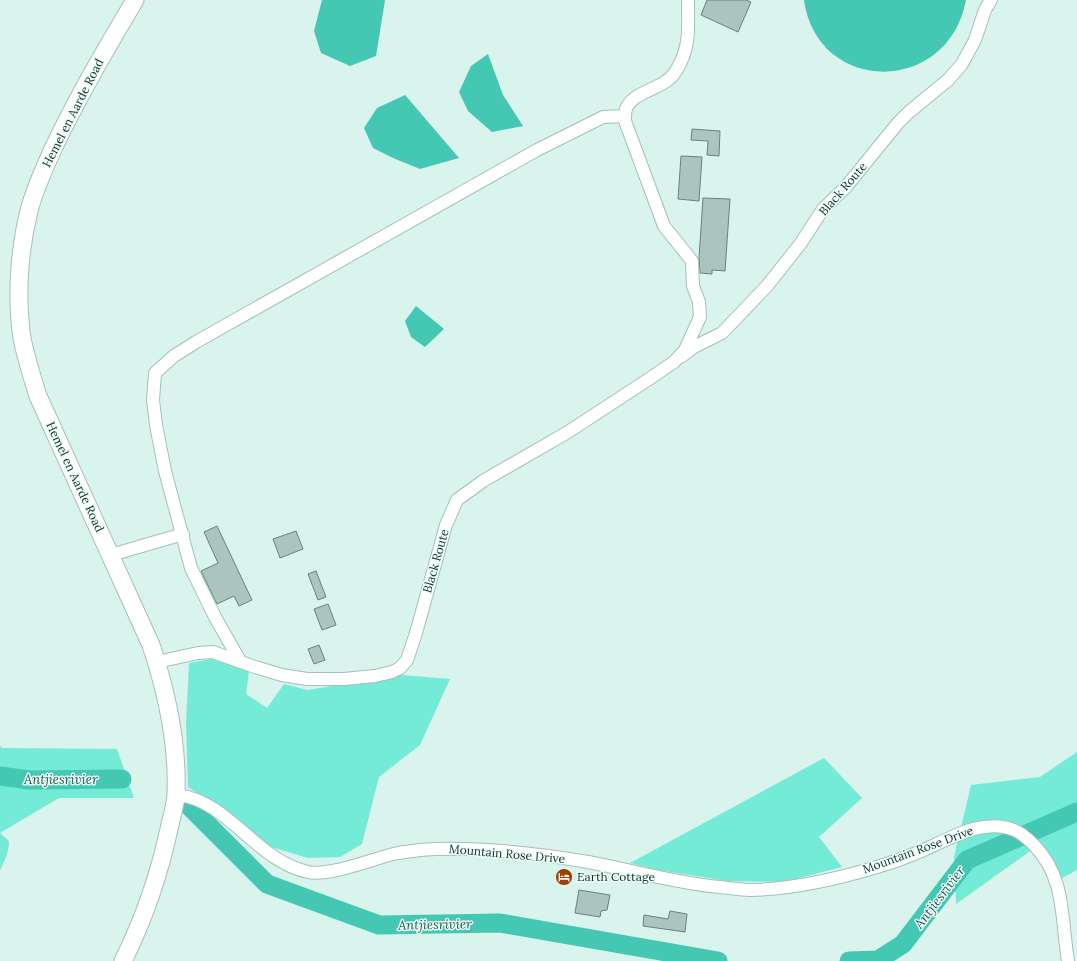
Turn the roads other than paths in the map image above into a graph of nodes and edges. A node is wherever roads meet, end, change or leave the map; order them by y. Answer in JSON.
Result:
{"nodes":[{"id":1,"x":135,"y":0,"type":"edge"},
{"id":2,"x":688,"y":0,"type":"edge"},
{"id":3,"x":991,"y":0,"type":"edge"},
{"id":4,"x":626,"y":116,"type":"junction"},
{"id":5,"x":674,"y":362,"type":"junction"},
{"id":6,"x":183,"y":534,"type":"junction"},
{"id":7,"x":111,"y":556,"type":"junction"},
{"id":8,"x":157,"y":662,"type":"junction"},
{"id":9,"x":240,"y":662,"type":"junction"},
{"id":10,"x":176,"y":796,"type":"junction"},
{"id":11,"x":123,"y":961,"type":"edge"},
{"id":12,"x":1068,"y":961,"type":"edge"}],
"edges":[{"from":1,"to":7,"type":"main road","name":"Hemel en Aarde Road"},
{"from":2,"to":4,"type":"street"},
{"from":3,"to":5,"type":"street","name":"Black Route"},
{"from":4,"to":5,"type":"street","name":"Black Route"},
{"from":4,"to":6,"type":"street"},
{"from":5,"to":9,"type":"street","name":"Black Route"},
{"from":6,"to":7,"type":"street"},
{"from":6,"to":9,"type":"street"},
{"from":7,"to":8,"type":"main road","name":"Hemel en Aarde Road"},
{"from":8,"to":9,"type":"street","name":"Black Route"},
{"from":8,"to":10,"type":"main road","name":"Hemel en Aarde Road"},
{"from":10,"to":11,"type":"main road","name":"Hemel en Aarde Road"},
{"from":10,"to":12,"type":"street","name":"Mountain Rose Drive"}]}
